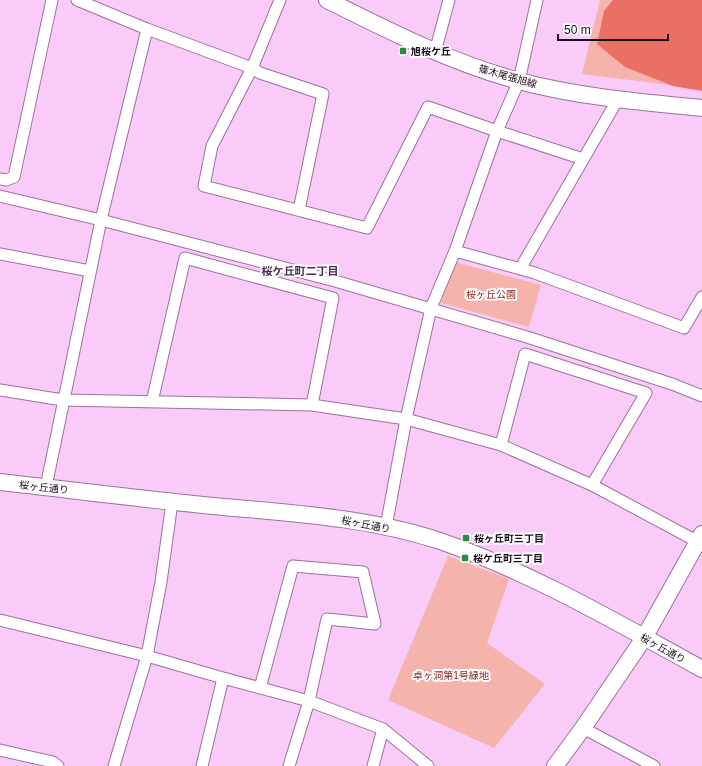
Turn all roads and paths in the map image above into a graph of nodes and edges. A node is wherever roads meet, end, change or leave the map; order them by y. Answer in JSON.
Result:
{"nodes":[{"id":1,"x":52,"y":0,"type":"edge"},
{"id":2,"x":77,"y":0,"type":"edge"},
{"id":3,"x":280,"y":0,"type":"edge"},
{"id":4,"x":327,"y":0,"type":"edge"},
{"id":5,"x":449,"y":0,"type":"edge"},
{"id":6,"x":537,"y":0,"type":"edge"},
{"id":7,"x":147,"y":29,"type":"junction"},
{"id":8,"x":435,"y":52,"type":"junction"},
{"id":9,"x":252,"y":68,"type":"junction"},
{"id":10,"x":519,"y":81,"type":"junction"},
{"id":11,"x":618,"y":99,"type":"junction"},
{"id":12,"x":702,"y":108,"type":"edge"},
{"id":13,"x":497,"y":131,"type":"junction"},
{"id":14,"x":583,"y":159,"type":"junction"},
{"id":15,"x":0,"y":179,"type":"edge"},
{"id":16,"x":0,"y":196,"type":"edge"},
{"id":17,"x":299,"y":210,"type":"junction"},
{"id":18,"x":101,"y":220,"type":"junction"},
{"id":19,"x":455,"y":252,"type":"junction"},
{"id":20,"x":0,"y":254,"type":"edge"},
{"id":21,"x":520,"y":269,"type":"junction"},
{"id":22,"x":90,"y":271,"type":"junction"},
{"id":23,"x":702,"y":297,"type":"edge"},
{"id":24,"x":431,"y":308,"type":"junction"},
{"id":25,"x":0,"y":390,"type":"edge"},
{"id":26,"x":702,"y":396,"type":"edge"},
{"id":27,"x":63,"y":400,"type":"junction"},
{"id":28,"x":152,"y":402,"type":"junction"},
{"id":29,"x":312,"y":405,"type":"junction"},
{"id":30,"x":406,"y":419,"type":"junction"},
{"id":31,"x":501,"y":445,"type":"junction"},
{"id":32,"x":0,"y":482,"type":"edge"},
{"id":33,"x":592,"y":485,"type":"junction"},
{"id":34,"x":46,"y":487,"type":"junction"},
{"id":35,"x":172,"y":502,"type":"junction"},
{"id":36,"x":386,"y":527,"type":"junction"},
{"id":37,"x":701,"y":540,"type":"edge"},
{"id":38,"x":0,"y":620,"type":"edge"},
{"id":39,"x":644,"y":638,"type":"junction"},
{"id":40,"x":148,"y":656,"type":"junction"},
{"id":41,"x":702,"y":670,"type":"edge"},
{"id":42,"x":223,"y":678,"type":"junction"},
{"id":43,"x":260,"y":688,"type":"junction"},
{"id":44,"x":309,"y":701,"type":"junction"},
{"id":45,"x":583,"y":728,"type":"junction"},
{"id":46,"x":383,"y":730,"type":"junction"},
{"id":47,"x":0,"y":750,"type":"edge"},
{"id":48,"x":32,"y":763,"type":"edge"},
{"id":49,"x":58,"y":766,"type":"edge"},
{"id":50,"x":114,"y":766,"type":"edge"},
{"id":51,"x":202,"y":766,"type":"edge"},
{"id":52,"x":288,"y":766,"type":"edge"},
{"id":53,"x":373,"y":766,"type":"edge"},
{"id":54,"x":428,"y":766,"type":"edge"},
{"id":55,"x":555,"y":766,"type":"edge"},
{"id":56,"x":654,"y":766,"type":"edge"}],
"edges":[{"from":1,"to":15,"type":"street"},
{"from":2,"to":7,"type":"street"},
{"from":3,"to":9,"type":"street"},
{"from":4,"to":8,"type":"street","name":"篠木尾張旭線"},
{"from":5,"to":8,"type":"street"},
{"from":6,"to":10,"type":"street"},
{"from":7,"to":9,"type":"street"},
{"from":7,"to":18,"type":"street"},
{"from":8,"to":10,"type":"street","name":"篠木尾張旭線"},
{"from":9,"to":17,"type":"street"},
{"from":9,"to":17,"type":"street"},
{"from":10,"to":11,"type":"street","name":"篠木尾張旭線"},
{"from":10,"to":13,"type":"street"},
{"from":11,"to":12,"type":"street","name":"篠木尾張旭線"},
{"from":11,"to":14,"type":"street"},
{"from":13,"to":14,"type":"street"},
{"from":13,"to":17,"type":"street"},
{"from":13,"to":19,"type":"street"},
{"from":14,"to":21,"type":"street"},
{"from":16,"to":18,"type":"street"},
{"from":18,"to":22,"type":"street"},
{"from":18,"to":24,"type":"street"},
{"from":19,"to":21,"type":"street"},
{"from":19,"to":24,"type":"street"},
{"from":20,"to":22,"type":"street"},
{"from":21,"to":23,"type":"street"},
{"from":22,"to":27,"type":"street"},
{"from":24,"to":26,"type":"street"},
{"from":24,"to":30,"type":"street"},
{"from":25,"to":27,"type":"street"},
{"from":27,"to":28,"type":"street"},
{"from":27,"to":34,"type":"street"},
{"from":28,"to":29,"type":"street"},
{"from":28,"to":29,"type":"street"},
{"from":29,"to":30,"type":"street"},
{"from":30,"to":31,"type":"street"},
{"from":30,"to":36,"type":"street"},
{"from":31,"to":33,"type":"street"},
{"from":31,"to":33,"type":"street"},
{"from":32,"to":34,"type":"street","name":"桜ヶ丘通り"},
{"from":33,"to":37,"type":"street"},
{"from":34,"to":35,"type":"street","name":"桜ヶ丘通り"},
{"from":35,"to":36,"type":"street","name":"桜ヶ丘通り"},
{"from":35,"to":40,"type":"street"},
{"from":36,"to":39,"type":"street","name":"桜ヶ丘通り"},
{"from":37,"to":39,"type":"street"},
{"from":38,"to":40,"type":"street"},
{"from":39,"to":41,"type":"street","name":"桜ヶ丘通り"},
{"from":39,"to":45,"type":"street"},
{"from":40,"to":42,"type":"street"},
{"from":40,"to":50,"type":"street"},
{"from":42,"to":43,"type":"street"},
{"from":42,"to":51,"type":"street"},
{"from":43,"to":44,"type":"street"},
{"from":43,"to":44,"type":"street"},
{"from":44,"to":46,"type":"street"},
{"from":44,"to":52,"type":"street"},
{"from":45,"to":55,"type":"street"},
{"from":45,"to":56,"type":"street"},
{"from":46,"to":53,"type":"street"},
{"from":46,"to":54,"type":"street"},
{"from":47,"to":48,"type":"street"},
{"from":48,"to":49,"type":"street"}]}
